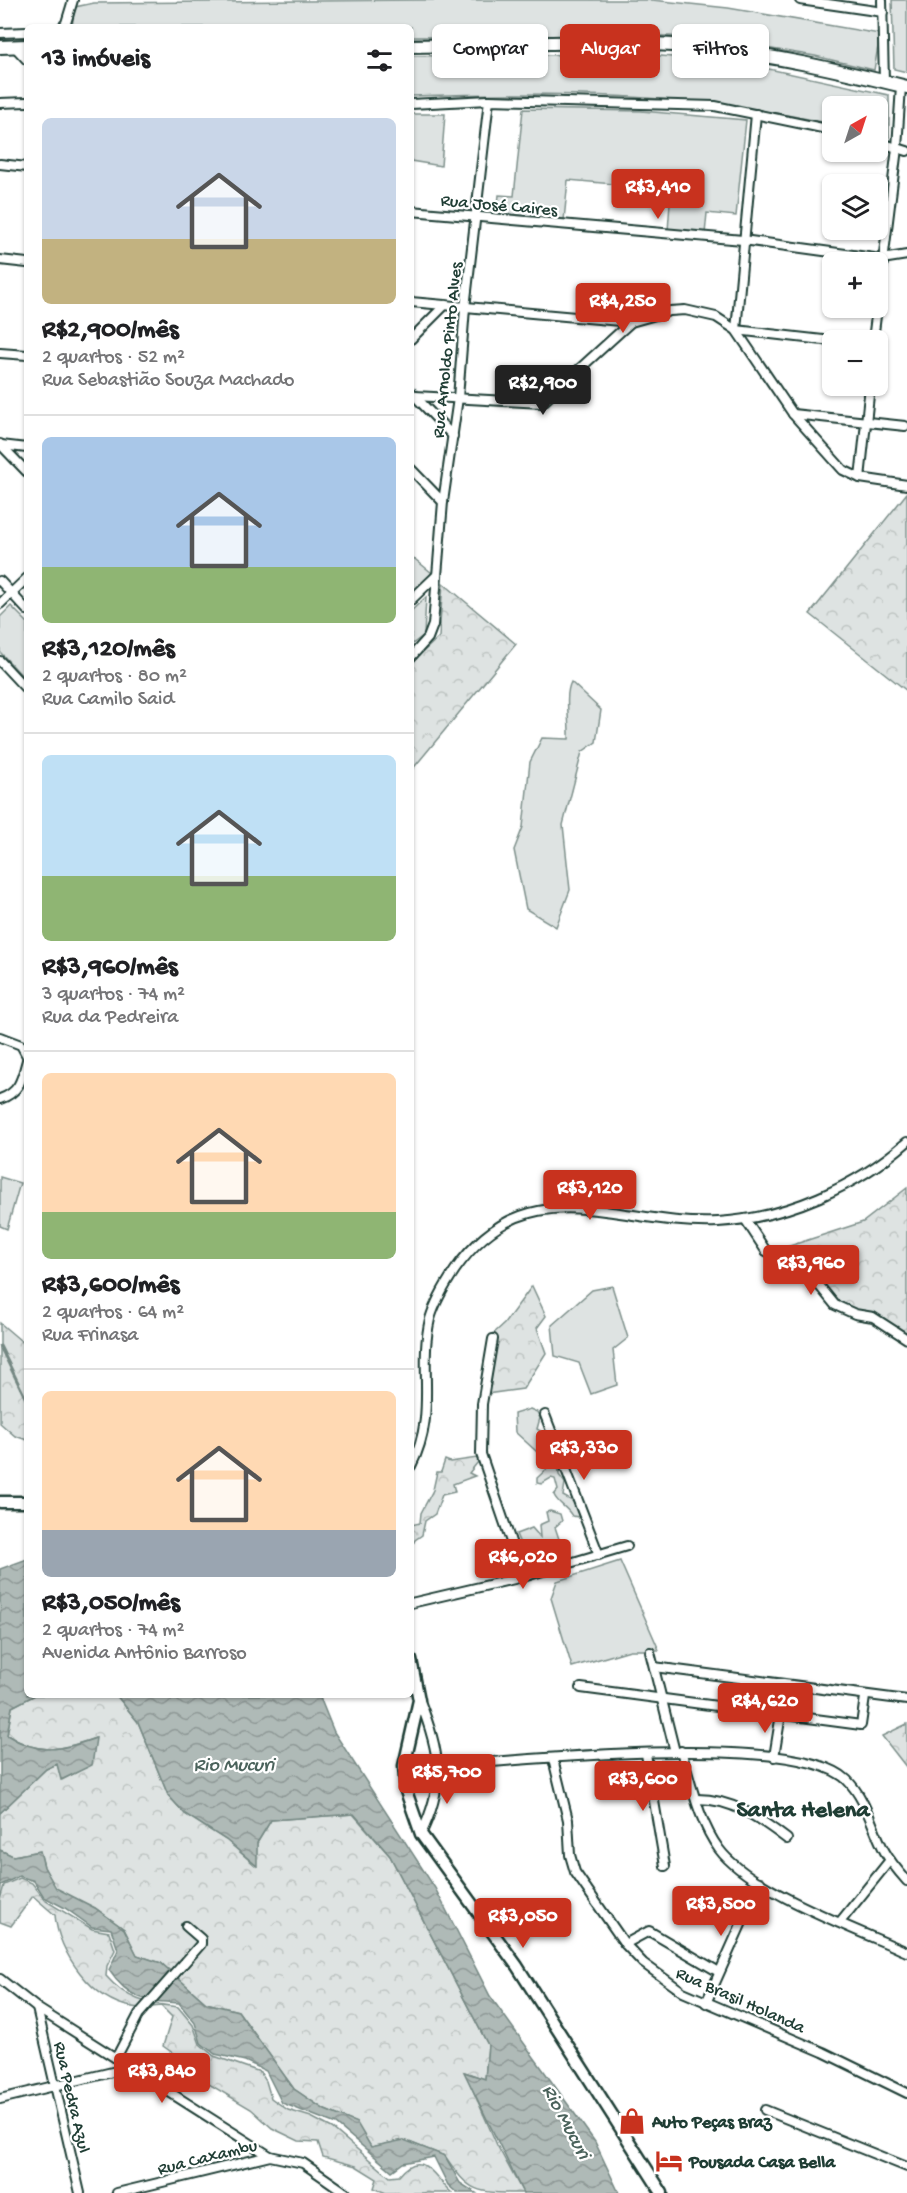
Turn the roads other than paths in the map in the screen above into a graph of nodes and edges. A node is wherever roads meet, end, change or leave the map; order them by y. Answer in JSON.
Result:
{"nodes":[{"id":1,"x":73,"y":0,"type":"edge"},
{"id":2,"x":800,"y":0,"type":"edge"},
{"id":3,"x":882,"y":0,"type":"edge"},
{"id":4,"x":883,"y":12,"type":"junction"},
{"id":5,"x":65,"y":24,"type":"edge"},
{"id":6,"x":24,"y":32,"type":"edge"},
{"id":7,"x":0,"y":33,"type":"edge"},
{"id":8,"x":14,"y":46,"type":"junction"},
{"id":9,"x":24,"y":46,"type":"edge"},
{"id":10,"x":414,"y":46,"type":"edge"},
{"id":11,"x":0,"y":47,"type":"edge"},
{"id":12,"x":24,"y":57,"type":"edge"},
{"id":13,"x":884,"y":81,"type":"junction"},
{"id":14,"x":904,"y":86,"type":"edge"},
{"id":15,"x":489,"y":100,"type":"junction"},
{"id":16,"x":24,"y":102,"type":"edge"},
{"id":17,"x":0,"y":103,"type":"edge"},
{"id":18,"x":414,"y":104,"type":"edge"},
{"id":19,"x":756,"y":114,"type":"junction"},
{"id":20,"x":822,"y":128,"type":"edge"},
{"id":21,"x":888,"y":145,"type":"edge"},
{"id":22,"x":897,"y":148,"type":"junction"},
{"id":23,"x":907,"y":151,"type":"edge"},
{"id":24,"x":0,"y":165,"type":"edge"},
{"id":25,"x":24,"y":167,"type":"edge"},
{"id":26,"x":414,"y":211,"type":"edge"},
{"id":27,"x":474,"y":218,"type":"junction"},
{"id":28,"x":743,"y":240,"type":"junction"},
{"id":29,"x":831,"y":252,"type":"edge"},
{"id":30,"x":883,"y":252,"type":"edge"},
{"id":31,"x":907,"y":255,"type":"edge"},
{"id":32,"x":888,"y":258,"type":"edge"},
{"id":33,"x":0,"y":260,"type":"edge"},
{"id":34,"x":24,"y":263,"type":"edge"},
{"id":35,"x":414,"y":302,"type":"edge"},
{"id":36,"x":445,"y":305,"type":"junction"},
{"id":37,"x":465,"y":308,"type":"junction"},
{"id":38,"x":631,"y":322,"type":"junction"},
{"id":39,"x":736,"y":330,"type":"junction"},
{"id":40,"x":414,"y":336,"type":"edge"},
{"id":41,"x":822,"y":340,"type":"edge"},
{"id":42,"x":0,"y":353,"type":"edge"},
{"id":43,"x":24,"y":355,"type":"edge"},
{"id":44,"x":414,"y":394,"type":"edge"},
{"id":45,"x":414,"y":395,"type":"edge"},
{"id":46,"x":869,"y":396,"type":"edge"},
{"id":47,"x":458,"y":398,"type":"junction"},
{"id":48,"x":794,"y":414,"type":"junction"},
{"id":49,"x":867,"y":422,"type":"junction"},
{"id":50,"x":905,"y":426,"type":"dead end"},
{"id":51,"x":453,"y":436,"type":"junction"},
{"id":52,"x":0,"y":444,"type":"edge"},
{"id":53,"x":24,"y":448,"type":"edge"},
{"id":54,"x":24,"y":469,"type":"edge"},
{"id":55,"x":414,"y":473,"type":"edge"},
{"id":56,"x":860,"y":478,"type":"junction"},
{"id":57,"x":907,"y":485,"type":"edge"},
{"id":58,"x":443,"y":502,"type":"junction"},
{"id":59,"x":437,"y":575,"type":"junction"},
{"id":60,"x":0,"y":581,"type":"edge"},
{"id":61,"x":24,"y":581,"type":"edge"},
{"id":62,"x":11,"y":593,"type":"junction"},
{"id":63,"x":414,"y":597,"type":"edge"},
{"id":64,"x":0,"y":604,"type":"edge"},
{"id":65,"x":24,"y":607,"type":"edge"},
{"id":66,"x":414,"y":654,"type":"edge"},
{"id":67,"x":0,"y":662,"type":"edge"},
{"id":68,"x":24,"y":687,"type":"edge"},
{"id":69,"x":0,"y":1036,"type":"edge"},
{"id":70,"x":24,"y":1050,"type":"edge"},
{"id":71,"x":24,"y":1072,"type":"edge"},
{"id":72,"x":0,"y":1099,"type":"edge"},
{"id":73,"x":907,"y":1142,"type":"edge"},
{"id":74,"x":745,"y":1219,"type":"junction"},
{"id":75,"x":493,"y":1339,"type":"dead end"},
{"id":76,"x":907,"y":1339,"type":"edge"},
{"id":77,"x":545,"y":1415,"type":"dead end"},
{"id":78,"x":414,"y":1457,"type":"edge"},
{"id":79,"x":0,"y":1502,"type":"edge"},
{"id":80,"x":24,"y":1502,"type":"edge"},
{"id":81,"x":627,"y":1546,"type":"dead end"},
{"id":82,"x":599,"y":1556,"type":"junction"},
{"id":83,"x":523,"y":1577,"type":"junction"},
{"id":84,"x":414,"y":1602,"type":"edge"},
{"id":85,"x":650,"y":1652,"type":"dead end"},
{"id":86,"x":654,"y":1667,"type":"junction"},
{"id":87,"x":414,"y":1675,"type":"edge"},
{"id":88,"x":581,"y":1688,"type":"dead end"},
{"id":89,"x":866,"y":1696,"type":"junction"},
{"id":90,"x":662,"y":1697,"type":"junction"},
{"id":91,"x":419,"y":1700,"type":"junction"},
{"id":92,"x":907,"y":1700,"type":"edge"},
{"id":93,"x":781,"y":1714,"type":"junction"},
{"id":94,"x":678,"y":1751,"type":"junction"},
{"id":95,"x":646,"y":1754,"type":"junction"},
{"id":96,"x":774,"y":1757,"type":"junction"},
{"id":97,"x":553,"y":1759,"type":"junction"},
{"id":98,"x":439,"y":1766,"type":"junction"},
{"id":99,"x":697,"y":1799,"type":"junction"},
{"id":100,"x":421,"y":1834,"type":"junction"},
{"id":101,"x":787,"y":1839,"type":"dead end"},
{"id":102,"x":890,"y":1860,"type":"junction"},
{"id":103,"x":665,"y":1866,"type":"dead end"},
{"id":104,"x":907,"y":1881,"type":"edge"},
{"id":105,"x":760,"y":1882,"type":"junction"},
{"id":106,"x":840,"y":1922,"type":"junction"},
{"id":107,"x":186,"y":1926,"type":"dead end"},
{"id":108,"x":625,"y":1944,"type":"junction"},
{"id":109,"x":907,"y":1952,"type":"edge"},
{"id":110,"x":719,"y":1972,"type":"junction"},
{"id":111,"x":0,"y":1979,"type":"edge"},
{"id":112,"x":706,"y":2003,"type":"junction"},
{"id":113,"x":37,"y":2008,"type":"junction"},
{"id":114,"x":116,"y":2058,"type":"junction"},
{"id":115,"x":129,"y":2068,"type":"junction"},
{"id":116,"x":55,"y":2086,"type":"junction"},
{"id":117,"x":907,"y":2093,"type":"edge"},
{"id":118,"x":0,"y":2099,"type":"edge"},
{"id":119,"x":765,"y":2110,"type":"dead end"},
{"id":120,"x":270,"y":2156,"type":"junction"},
{"id":121,"x":907,"y":2167,"type":"edge"},
{"id":122,"x":81,"y":2193,"type":"edge"},
{"id":123,"x":117,"y":2193,"type":"edge"},
{"id":124,"x":346,"y":2193,"type":"edge"},
{"id":125,"x":662,"y":2193,"type":"edge"}],
"edges":[{"from":1,"to":5,"type":"street"},
{"from":2,"to":4,"type":"street"},
{"from":3,"to":4,"type":"street"},
{"from":4,"to":13,"type":"street"},
{"from":6,"to":7,"type":"street"},
{"from":8,"to":9,"type":"main road"},
{"from":8,"to":11,"type":"main road"},
{"from":8,"to":12,"type":"street"},
{"from":10,"to":13,"type":"main road"},
{"from":13,"to":14,"type":"main road"},
{"from":14,"to":22,"type":"street"},
{"from":15,"to":18,"type":"street"},
{"from":15,"to":19,"type":"street"},
{"from":15,"to":27,"type":"street","name":"Rua Arnoldo Pinto Alves"},
{"from":16,"to":17,"type":"street"},
{"from":19,"to":20,"type":"street"},
{"from":19,"to":28,"type":"street"},
{"from":21,"to":22,"type":"street"},
{"from":22,"to":23,"type":"street"},
{"from":22,"to":30,"type":"street"},
{"from":24,"to":25,"type":"street"},
{"from":26,"to":27,"type":"street","name":"Rua José Caires"},
{"from":27,"to":28,"type":"street","name":"Rua José Caires"},
{"from":27,"to":37,"type":"street","name":"Rua Arnoldo Pinto Alves"},
{"from":28,"to":29,"type":"street","name":"Rua José Caires"},
{"from":28,"to":39,"type":"street"},
{"from":31,"to":32,"type":"street","name":"Rua José Caires"},
{"from":33,"to":34,"type":"street"},
{"from":35,"to":36,"type":"street"},
{"from":36,"to":37,"type":"street"},
{"from":36,"to":40,"type":"street"},
{"from":37,"to":38,"type":"street"},
{"from":37,"to":47,"type":"street","name":"Rua Arnoldo Pinto Alves"},
{"from":38,"to":39,"type":"street"},
{"from":38,"to":47,"type":"street"},
{"from":39,"to":41,"type":"street"},
{"from":39,"to":48,"type":"street"},
{"from":42,"to":43,"type":"street"},
{"from":44,"to":47,"type":"street"},
{"from":45,"to":51,"type":"street"},
{"from":46,"to":49,"type":"street"},
{"from":47,"to":51,"type":"street","name":"Rua Arnoldo Pinto Alves"},
{"from":48,"to":49,"type":"street"},
{"from":48,"to":56,"type":"street"},
{"from":49,"to":50,"type":"street"},
{"from":49,"to":56,"type":"street"},
{"from":51,"to":58,"type":"street","name":"Rua Arnoldo Pinto Alves"},
{"from":52,"to":53,"type":"street"},
{"from":52,"to":54,"type":"street"},
{"from":55,"to":58,"type":"street"},
{"from":56,"to":57,"type":"street"},
{"from":58,"to":59,"type":"street","name":"Rua Arnoldo Pinto Alves"},
{"from":59,"to":63,"type":"street"},
{"from":59,"to":66,"type":"street","name":"Rua Arnoldo Pinto Alves"},
{"from":60,"to":62,"type":"street"},
{"from":61,"to":62,"type":"street"},
{"from":62,"to":64,"type":"street"},
{"from":62,"to":65,"type":"street"},
{"from":67,"to":68,"type":"street"},
{"from":69,"to":70,"type":"street"},
{"from":71,"to":72,"type":"street"},
{"from":73,"to":74,"type":"street"},
{"from":74,"to":76,"type":"street"},
{"from":74,"to":78,"type":"street"},
{"from":75,"to":83,"type":"street"},
{"from":77,"to":82,"type":"street"},
{"from":79,"to":80,"type":"main road"},
{"from":81,"to":82,"type":"street"},
{"from":82,"to":83,"type":"street"},
{"from":83,"to":84,"type":"street"},
{"from":85,"to":86,"type":"street"},
{"from":86,"to":89,"type":"street"},
{"from":86,"to":90,"type":"street"},
{"from":87,"to":91,"type":"main road"},
{"from":88,"to":90,"type":"street"},
{"from":89,"to":92,"type":"street"},
{"from":89,"to":93,"type":"street"},
{"from":90,"to":93,"type":"street"},
{"from":90,"to":94,"type":"street"},
{"from":91,"to":98,"type":"street"},
{"from":91,"to":100,"type":"main road"},
{"from":93,"to":96,"type":"street"},
{"from":94,"to":95,"type":"street"},
{"from":94,"to":96,"type":"street"},
{"from":94,"to":99,"type":"street"},
{"from":95,"to":97,"type":"street"},
{"from":95,"to":103,"type":"street"},
{"from":96,"to":102,"type":"street"},
{"from":97,"to":98,"type":"street"},
{"from":97,"to":108,"type":"street","name":"Rua Brasil Holanda"},
{"from":98,"to":100,"type":"street"},
{"from":99,"to":101,"type":"street"},
{"from":99,"to":105,"type":"street"},
{"from":100,"to":125,"type":"main road"},
{"from":102,"to":104,"type":"street"},
{"from":102,"to":106,"type":"street"},
{"from":105,"to":106,"type":"street"},
{"from":105,"to":110,"type":"street"},
{"from":106,"to":109,"type":"street"},
{"from":107,"to":114,"type":"street"},
{"from":108,"to":110,"type":"street"},
{"from":108,"to":112,"type":"street","name":"Rua Brasil Holanda"},
{"from":110,"to":112,"type":"street"},
{"from":111,"to":113,"type":"street"},
{"from":112,"to":117,"type":"street","name":"Rua Brasil Holanda"},
{"from":113,"to":114,"type":"street"},
{"from":113,"to":116,"type":"street","name":"Rua Pedra Azul"},
{"from":114,"to":115,"type":"street"},
{"from":115,"to":116,"type":"street"},
{"from":115,"to":120,"type":"street"},
{"from":116,"to":118,"type":"street"},
{"from":116,"to":122,"type":"street","name":"Rua Pedra Azul"},
{"from":119,"to":121,"type":"street"},
{"from":120,"to":123,"type":"street","name":"Rua Caxambu"},
{"from":120,"to":124,"type":"street"}]}
